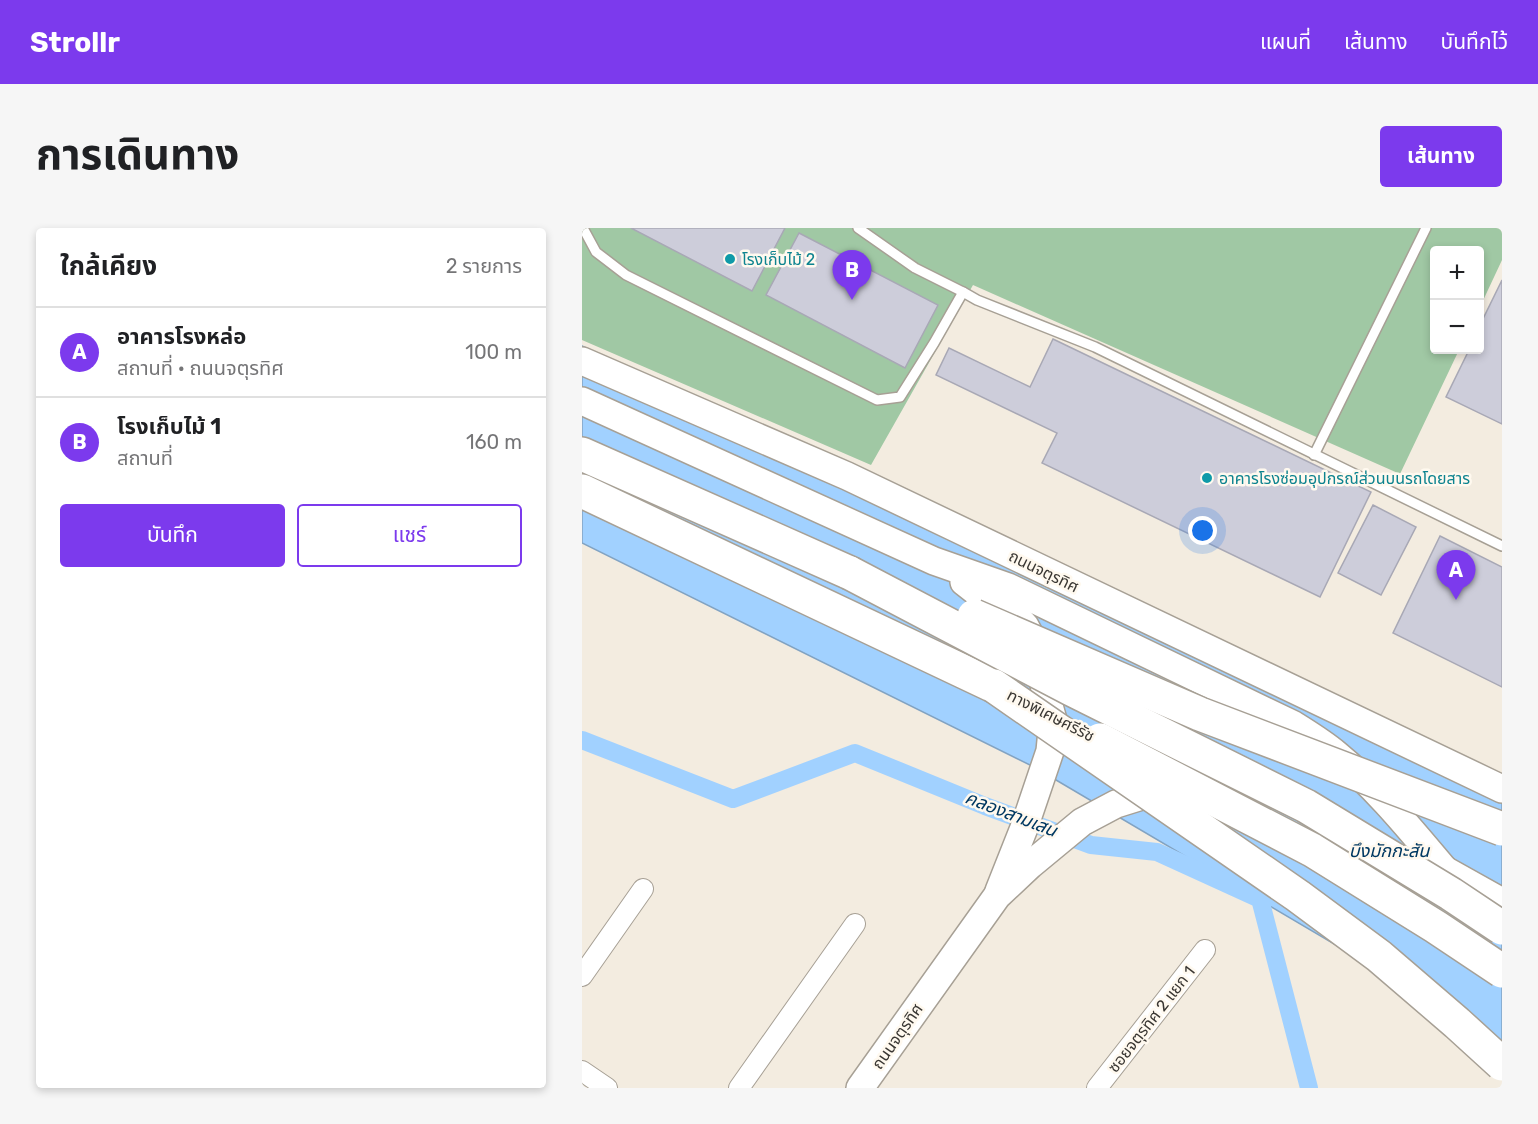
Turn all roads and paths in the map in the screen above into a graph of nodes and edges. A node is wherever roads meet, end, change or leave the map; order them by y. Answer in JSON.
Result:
{"nodes":[{"id":1,"x":584,"y":228,"type":"edge"},
{"id":2,"x":858,"y":228,"type":"edge"},
{"id":3,"x":1426,"y":228,"type":"edge"},
{"id":4,"x":963,"y":291,"type":"junction"},
{"id":5,"x":582,"y":361,"type":"edge"},
{"id":6,"x":582,"y":401,"type":"edge"},
{"id":7,"x":582,"y":454,"type":"edge"},
{"id":8,"x":1314,"y":455,"type":"junction"},
{"id":9,"x":582,"y":491,"type":"edge"},
{"id":10,"x":1502,"y":546,"type":"edge"},
{"id":11,"x":934,"y":561,"type":"junction"},
{"id":12,"x":850,"y":573,"type":"junction"},
{"id":13,"x":994,"y":686,"type":"junction"},
{"id":14,"x":1502,"y":789,"type":"edge"},
{"id":15,"x":1502,"y":829,"type":"edge"},
{"id":16,"x":1443,"y":868,"type":"junction"},
{"id":17,"x":644,"y":889,"type":"dead end"},
{"id":18,"x":997,"y":896,"type":"junction"},
{"id":19,"x":1502,"y":902,"type":"edge"},
{"id":20,"x":855,"y":924,"type":"dead end"},
{"id":21,"x":1502,"y":928,"type":"edge"},
{"id":22,"x":1205,"y":950,"type":"dead end"},
{"id":23,"x":1502,"y":971,"type":"edge"},
{"id":24,"x":582,"y":976,"type":"edge"},
{"id":25,"x":1470,"y":1043,"type":"dead end"},
{"id":26,"x":1502,"y":1064,"type":"edge"},
{"id":27,"x":582,"y":1071,"type":"edge"},
{"id":28,"x":1502,"y":1073,"type":"edge"},
{"id":29,"x":607,"y":1088,"type":"edge"},
{"id":30,"x":739,"y":1088,"type":"edge"},
{"id":31,"x":860,"y":1088,"type":"edge"},
{"id":32,"x":1096,"y":1088,"type":"edge"}],
"edges":[{"from":1,"to":4,"type":"lane"},
{"from":2,"to":4,"type":"lane"},
{"from":3,"to":8,"type":"lane"},
{"from":4,"to":8,"type":"lane"},
{"from":5,"to":14,"type":"main road","name":"ถนนจตุรทิศ"},
{"from":6,"to":11,"type":"main road","name":"ถนนจตุรทิศ"},
{"from":7,"to":12,"type":"highway","name":"ทางพิเศษศรีรัช"},
{"from":8,"to":10,"type":"lane"},
{"from":9,"to":13,"type":"highway","name":"ทางพิเศษศรีรัช"},
{"from":11,"to":16,"type":"main road","name":"ถนนจตุรทิศ","bridge":true},
{"from":11,"to":18,"type":"main road","name":"ถนนจตุรทิศ","bridge":true},
{"from":12,"to":15,"type":"highway","bridge":true},
{"from":12,"to":21,"type":"highway","name":"ทางพิเศษศรีรัช","bridge":true},
{"from":13,"to":23,"type":"highway","name":"ทางพิเศษศรีรัช","bridge":true},
{"from":13,"to":26,"type":"highway","bridge":true},
{"from":16,"to":18,"type":"main road","name":"ถนนจตุรทิศ","bridge":true},
{"from":16,"to":19,"type":"main road","name":"ถนนจตุรทิศ"},
{"from":17,"to":24,"type":"street"},
{"from":18,"to":31,"type":"main road","name":"ถนนจตุรทิศ"},
{"from":20,"to":30,"type":"street"},
{"from":22,"to":32,"type":"street","name":"ซอยจตุรทิศ 2 แยก 1"},
{"from":25,"to":28,"type":"street"},
{"from":27,"to":29,"type":"street"}]}
